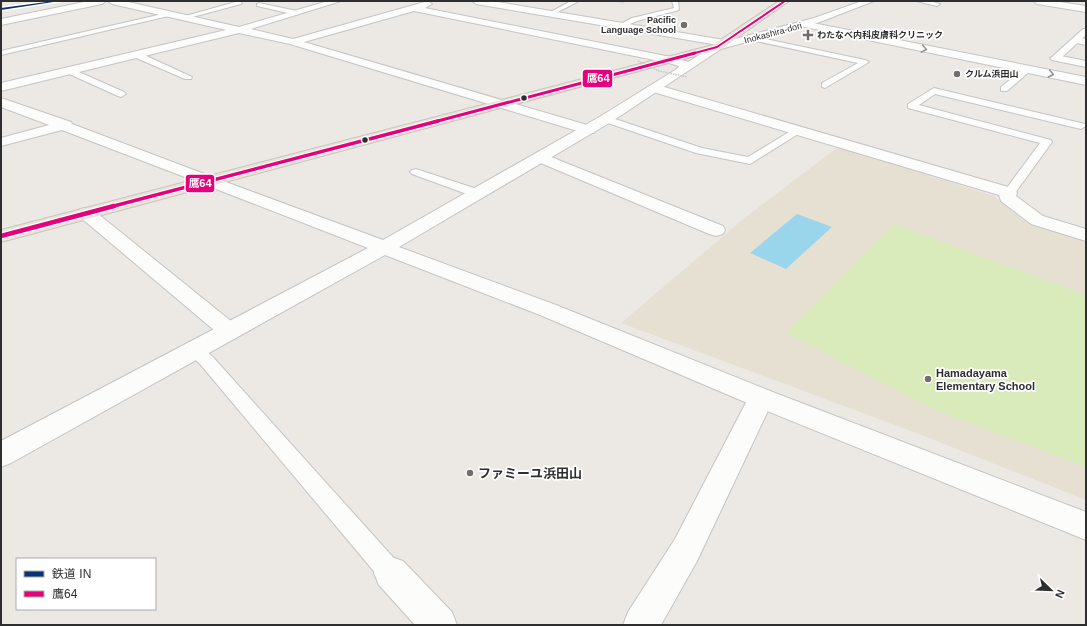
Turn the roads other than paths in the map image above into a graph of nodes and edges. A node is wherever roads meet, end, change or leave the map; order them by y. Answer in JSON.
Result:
{"nodes":[{"id":1,"x":102,"y":1,"type":"edge"},
{"id":2,"x":112,"y":1,"type":"edge"},
{"id":3,"x":337,"y":1,"type":"edge"},
{"id":4,"x":439,"y":1,"type":"edge"},
{"id":5,"x":476,"y":1,"type":"edge"},
{"id":6,"x":576,"y":1,"type":"edge"},
{"id":7,"x":675,"y":1,"type":"edge"},
{"id":8,"x":785,"y":1,"type":"edge"},
{"id":9,"x":870,"y":1,"type":"edge"},
{"id":10,"x":919,"y":1,"type":"edge"},
{"id":11,"x":1037,"y":1,"type":"edge"},
{"id":12,"x":239,"y":3,"type":"dead end"},
{"id":13,"x":938,"y":4,"type":"dead end"},
{"id":14,"x":259,"y":5,"type":"dead end"},
{"id":15,"x":414,"y":8,"type":"junction"},
{"id":16,"x":1086,"y":9,"type":"edge"},
{"id":17,"x":297,"y":13,"type":"junction"},
{"id":18,"x":171,"y":14,"type":"junction"},
{"id":19,"x":550,"y":14,"type":"junction"},
{"id":20,"x":185,"y":17,"type":"junction"},
{"id":21,"x":1,"y":22,"type":"edge"},
{"id":22,"x":803,"y":24,"type":"junction"},
{"id":23,"x":621,"y":26,"type":"junction"},
{"id":24,"x":238,"y":30,"type":"junction"},
{"id":25,"x":1086,"y":31,"type":"edge"},
{"id":26,"x":754,"y":38,"type":"junction"},
{"id":27,"x":1081,"y":41,"type":"edge"},
{"id":28,"x":293,"y":42,"type":"junction"},
{"id":29,"x":721,"y":45,"type":"junction"},
{"id":30,"x":1,"y":53,"type":"edge"},
{"id":31,"x":137,"y":55,"type":"junction"},
{"id":32,"x":1056,"y":58,"type":"joint"},
{"id":33,"x":671,"y":60,"type":"junction"},
{"id":34,"x":1086,"y":64,"type":"edge"},
{"id":35,"x":1028,"y":69,"type":"junction"},
{"id":36,"x":70,"y":71,"type":"junction"},
{"id":37,"x":685,"y":74,"type":"junction"},
{"id":38,"x":188,"y":77,"type":"dead end"},
{"id":39,"x":1086,"y":81,"type":"edge"},
{"id":40,"x":825,"y":85,"type":"dead end"},
{"id":41,"x":1,"y":87,"type":"edge"},
{"id":42,"x":654,"y":88,"type":"junction"},
{"id":43,"x":1004,"y":89,"type":"dead end"},
{"id":44,"x":121,"y":94,"type":"dead end"},
{"id":45,"x":1,"y":102,"type":"edge"},
{"id":46,"x":499,"y":104,"type":"junction"},
{"id":47,"x":606,"y":119,"type":"junction"},
{"id":48,"x":66,"y":125,"type":"junction"},
{"id":49,"x":1081,"y":126,"type":"dead end"},
{"id":50,"x":589,"y":130,"type":"junction"},
{"id":51,"x":798,"y":131,"type":"junction"},
{"id":52,"x":1,"y":142,"type":"edge"},
{"id":53,"x":541,"y":158,"type":"junction"},
{"id":54,"x":416,"y":172,"type":"dead end"},
{"id":55,"x":209,"y":181,"type":"junction"},
{"id":56,"x":1009,"y":193,"type":"junction"},
{"id":57,"x":479,"y":194,"type":"junction"},
{"id":58,"x":86,"y":213,"type":"junction"},
{"id":59,"x":716,"y":230,"type":"dead end"},
{"id":60,"x":1086,"y":235,"type":"edge"},
{"id":61,"x":1,"y":236,"type":"edge"},
{"id":62,"x":385,"y":248,"type":"junction"},
{"id":63,"x":229,"y":331,"type":"junction"},
{"id":64,"x":194,"y":350,"type":"junction"},
{"id":65,"x":761,"y":398,"type":"junction"},
{"id":66,"x":1,"y":455,"type":"edge"},
{"id":67,"x":1086,"y":526,"type":"edge"},
{"id":68,"x":390,"y":573,"type":"joint"},
{"id":69,"x":439,"y":625,"type":"edge"},
{"id":70,"x":641,"y":625,"type":"edge"}],
"edges":[{"from":1,"to":21,"type":"street"},
{"from":2,"to":18,"type":"street"},
{"from":3,"to":17,"type":"street"},
{"from":4,"to":15,"type":"street"},
{"from":5,"to":19,"type":"street"},
{"from":6,"to":19,"type":"lane"},
{"from":7,"to":23,"type":"lane"},
{"from":8,"to":29,"type":"main road"},
{"from":9,"to":22,"type":"street","name":"Inokashira-dori"},
{"from":10,"to":13,"type":"lane"},
{"from":11,"to":16,"type":"street"},
{"from":12,"to":20,"type":"lane"},
{"from":14,"to":17,"type":"lane"},
{"from":15,"to":28,"type":"street"},
{"from":15,"to":33,"type":"street"},
{"from":17,"to":24,"type":"street"},
{"from":18,"to":20,"type":"street"},
{"from":18,"to":30,"type":"lane"},
{"from":19,"to":23,"type":"street"},
{"from":20,"to":24,"type":"street"},
{"from":22,"to":26,"type":"street","name":"Inokashira-dori"},
{"from":22,"to":35,"type":"street","one_way":true},
{"from":23,"to":29,"type":"street"},
{"from":24,"to":28,"type":"street"},
{"from":24,"to":31,"type":"street"},
{"from":25,"to":27,"type":"lane"},
{"from":26,"to":29,"type":"street","name":"Inokashira-dori"},
{"from":26,"to":40,"type":"lane"},
{"from":27,"to":32,"type":"lane"},
{"from":28,"to":46,"type":"street"},
{"from":29,"to":33,"type":"main road","name":"Inokashira-dori"},
{"from":29,"to":37,"type":"street"},
{"from":31,"to":36,"type":"street"},
{"from":31,"to":38,"type":"lane"},
{"from":32,"to":34,"type":"street"},
{"from":33,"to":37,"type":"street"},
{"from":33,"to":46,"type":"main road","name":"Inokashira-dori"},
{"from":35,"to":39,"type":"street","one_way":true},
{"from":35,"to":43,"type":"lane"},
{"from":36,"to":41,"type":"street"},
{"from":36,"to":44,"type":"lane"},
{"from":37,"to":42,"type":"street"},
{"from":42,"to":47,"type":"street"},
{"from":42,"to":51,"type":"street"},
{"from":45,"to":48,"type":"street"},
{"from":46,"to":50,"type":"street"},
{"from":46,"to":55,"type":"main road","name":"Inokashira-dori"},
{"from":47,"to":50,"type":"street"},
{"from":47,"to":51,"type":"lane"},
{"from":48,"to":52,"type":"street"},
{"from":48,"to":55,"type":"street"},
{"from":49,"to":56,"type":"lane"},
{"from":50,"to":53,"type":"street"},
{"from":51,"to":56,"type":"street"},
{"from":53,"to":57,"type":"street"},
{"from":53,"to":59,"type":"street"},
{"from":54,"to":57,"type":"lane"},
{"from":55,"to":58,"type":"main road","name":"Inokashira-dori"},
{"from":55,"to":62,"type":"street"},
{"from":56,"to":60,"type":"street"},
{"from":57,"to":62,"type":"street"},
{"from":58,"to":61,"type":"main road","name":"Inokashira-dori"},
{"from":58,"to":63,"type":"street"},
{"from":62,"to":63,"type":"street"},
{"from":62,"to":65,"type":"street"},
{"from":63,"to":64,"type":"street"},
{"from":64,"to":66,"type":"street"},
{"from":64,"to":68,"type":"lane"},
{"from":65,"to":67,"type":"street"},
{"from":65,"to":70,"type":"street"},
{"from":68,"to":69,"type":"street"}]}
